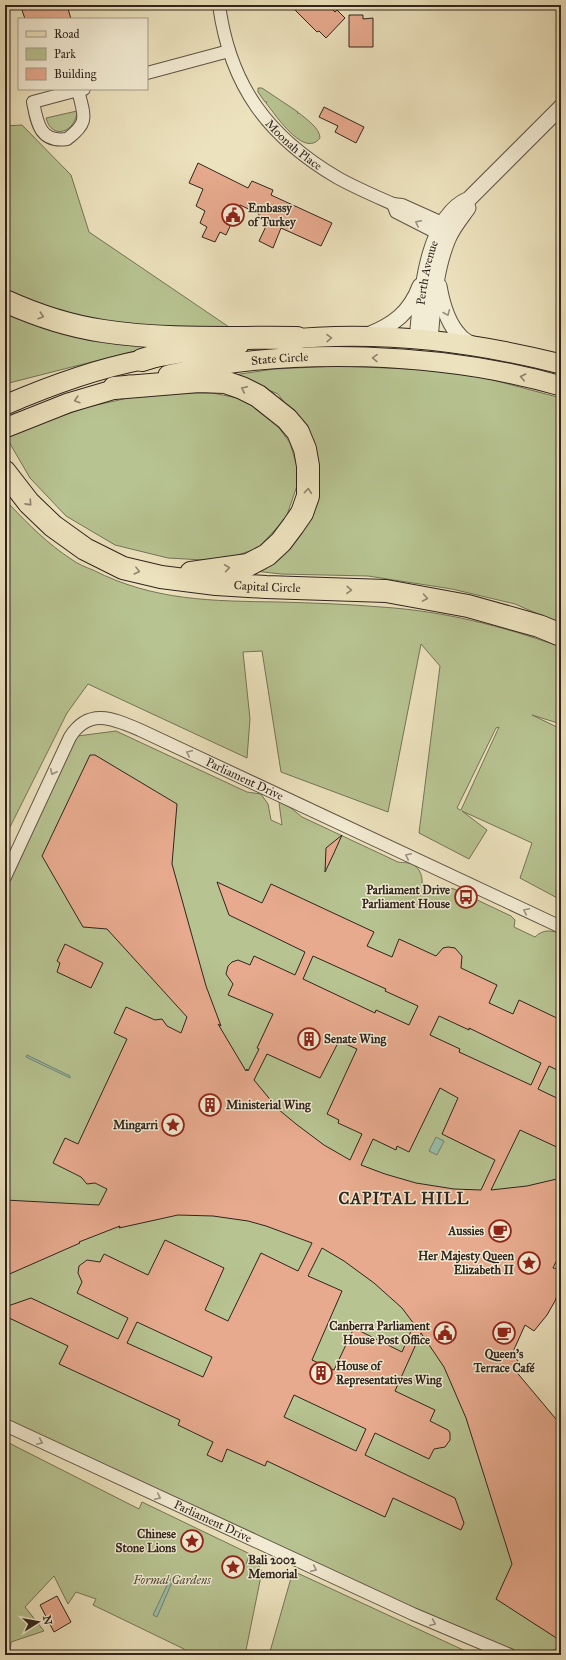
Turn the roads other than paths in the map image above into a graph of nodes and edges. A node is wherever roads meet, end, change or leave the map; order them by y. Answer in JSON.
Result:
{"nodes":[{"id":1,"x":219,"y":5,"type":"edge"},
{"id":2,"x":229,"y":51,"type":"junction"},
{"id":3,"x":148,"y":73,"type":"edge"},
{"id":4,"x":81,"y":90,"type":"edge"},
{"id":5,"x":561,"y":107,"type":"edge"},
{"id":6,"x":446,"y":231,"type":"junction"},
{"id":7,"x":431,"y":275,"type":"junction"},
{"id":8,"x":5,"y":301,"type":"edge"},
{"id":9,"x":197,"y":337,"type":"junction"},
{"id":10,"x":361,"y":337,"type":"junction"},
{"id":11,"x":297,"y":338,"type":"junction"},
{"id":12,"x":423,"y":339,"type":"junction"},
{"id":13,"x":472,"y":345,"type":"junction"},
{"id":14,"x":142,"y":360,"type":"junction"},
{"id":15,"x":421,"y":361,"type":"junction"},
{"id":16,"x":561,"y":364,"type":"edge"},
{"id":17,"x":561,"y":386,"type":"edge"},
{"id":18,"x":114,"y":388,"type":"junction"},
{"id":19,"x":5,"y":405,"type":"edge"},
{"id":20,"x":5,"y":428,"type":"edge"},
{"id":21,"x":5,"y":472,"type":"edge"},
{"id":22,"x":161,"y":577,"type":"junction"},
{"id":23,"x":561,"y":635,"type":"edge"},
{"id":24,"x":5,"y":877,"type":"edge"},
{"id":25,"x":561,"y":927,"type":"edge"},
{"id":26,"x":5,"y":1425,"type":"edge"},
{"id":27,"x":510,"y":1655,"type":"edge"}],
"edges":[{"from":1,"to":2,"type":"street","name":"Moonah Place"},
{"from":2,"to":3,"type":"street"},
{"from":2,"to":6,"type":"street","name":"Moonah Place"},
{"from":4,"to":4,"type":"street"},
{"from":5,"to":6,"type":"street","name":"Perth Avenue"},
{"from":6,"to":7,"type":"street","name":"Perth Avenue"},
{"from":7,"to":10,"type":"street"},
{"from":7,"to":12,"type":"street","name":"Perth Avenue"},
{"from":7,"to":13,"type":"street","one_way":true},
{"from":8,"to":9,"type":"highway","one_way":true},
{"from":9,"to":11,"type":"highway"},
{"from":9,"to":14,"type":"highway"},
{"from":11,"to":10,"type":"main road","name":"State Circle","one_way":true},
{"from":10,"to":12,"type":"main road","name":"State Circle"},
{"from":11,"to":14,"type":"main road","name":"State Circle"},
{"from":12,"to":13,"type":"main road","name":"State Circle"},
{"from":12,"to":15,"type":"main road","name":"Perth Avenue"},
{"from":13,"to":16,"type":"main road","name":"State Circle"},
{"from":14,"to":19,"type":"main road","name":"State Circle"},
{"from":17,"to":15,"type":"main road","name":"State Circle","one_way":true},
{"from":15,"to":18,"type":"main road","name":"State Circle","one_way":true},
{"from":18,"to":20,"type":"main road","name":"State Circle","one_way":true},
{"from":22,"to":18,"type":"highway","one_way":true},
{"from":21,"to":22,"type":"highway","name":"Capital Circle","one_way":true},
{"from":22,"to":23,"type":"highway","name":"Capital Circle","one_way":true},
{"from":25,"to":24,"type":"street","name":"Parliament Drive","one_way":true},
{"from":26,"to":27,"type":"street","name":"Parliament Drive","one_way":true}]}
